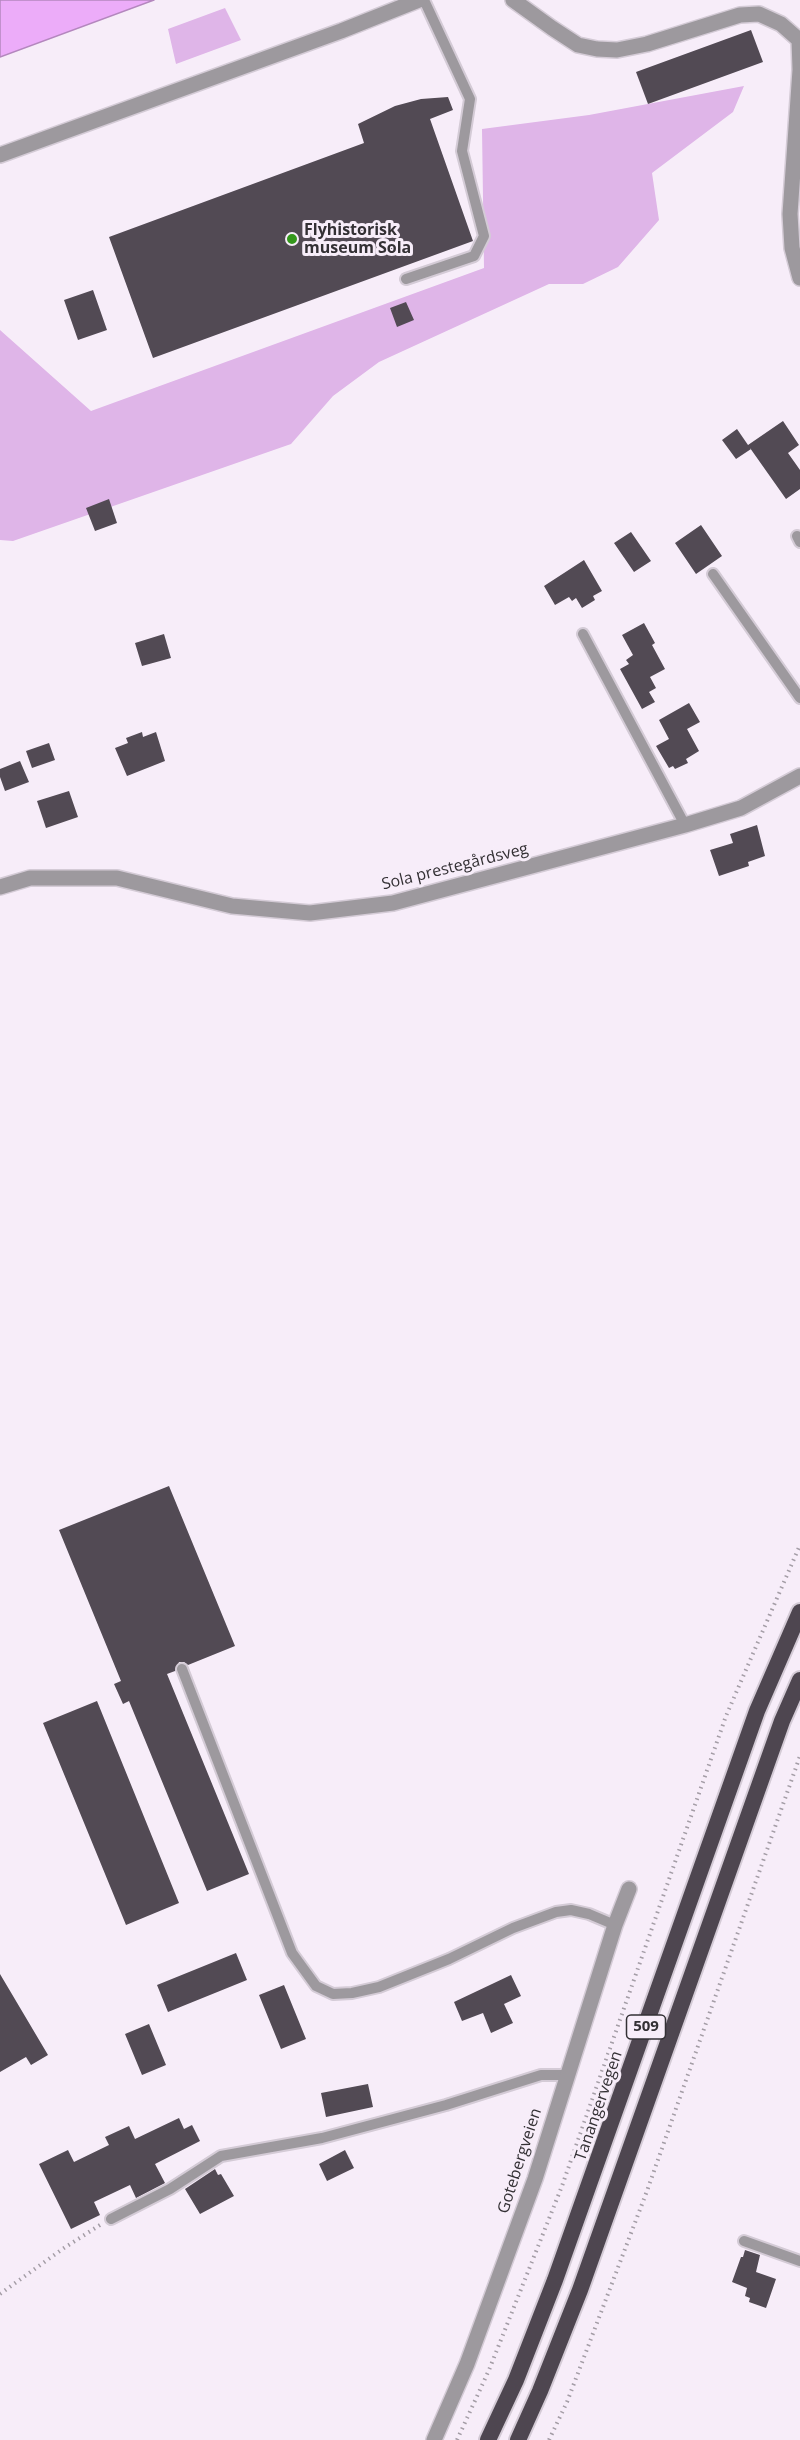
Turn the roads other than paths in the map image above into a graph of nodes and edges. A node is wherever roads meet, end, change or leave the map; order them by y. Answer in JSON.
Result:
{"nodes":[{"id":1,"x":419,"y":0,"type":"edge"},
{"id":2,"x":424,"y":0,"type":"edge"},
{"id":3,"x":513,"y":0,"type":"edge"},
{"id":4,"x":800,"y":69,"type":"edge"},
{"id":5,"x":0,"y":155,"type":"edge"},
{"id":6,"x":800,"y":278,"type":"edge"},
{"id":7,"x":406,"y":279,"type":"dead end"},
{"id":8,"x":713,"y":574,"type":"dead end"},
{"id":9,"x":584,"y":633,"type":"dead end"},
{"id":10,"x":800,"y":698,"type":"edge"},
{"id":11,"x":800,"y":776,"type":"edge"},
{"id":12,"x":685,"y":825,"type":"junction"},
{"id":13,"x":0,"y":887,"type":"edge"},
{"id":14,"x":800,"y":1612,"type":"edge"},
{"id":15,"x":182,"y":1669,"type":"dead end"},
{"id":16,"x":800,"y":1680,"type":"edge"},
{"id":17,"x":629,"y":1889,"type":"dead end"},
{"id":18,"x":615,"y":1925,"type":"junction"},
{"id":19,"x":567,"y":2075,"type":"junction"},
{"id":20,"x":111,"y":2219,"type":"road end"},
{"id":21,"x":744,"y":2241,"type":"dead end"},
{"id":22,"x":800,"y":2261,"type":"edge"},
{"id":23,"x":434,"y":2440,"type":"edge"},
{"id":24,"x":488,"y":2440,"type":"edge"},
{"id":25,"x":518,"y":2440,"type":"edge"}],
"edges":[{"from":1,"to":5,"type":"street"},
{"from":2,"to":7,"type":"lane"},
{"from":3,"to":4,"type":"street"},
{"from":4,"to":6,"type":"street"},
{"from":8,"to":10,"type":"lane"},
{"from":9,"to":12,"type":"lane"},
{"from":11,"to":12,"type":"street","name":"Sola prestegårdsveg"},
{"from":12,"to":13,"type":"street","name":"Sola prestegårdsveg"},
{"from":14,"to":24,"type":"highway","name":"Tanangervegen","number":"509"},
{"from":15,"to":18,"type":"lane"},
{"from":16,"to":25,"type":"highway","number":"509"},
{"from":17,"to":18,"type":"street","name":"Gotebergveien"},
{"from":18,"to":19,"type":"street","name":"Gotebergveien"},
{"from":19,"to":20,"type":"lane"},
{"from":19,"to":23,"type":"street","name":"Gotebergveien"},
{"from":21,"to":22,"type":"lane"}]}
